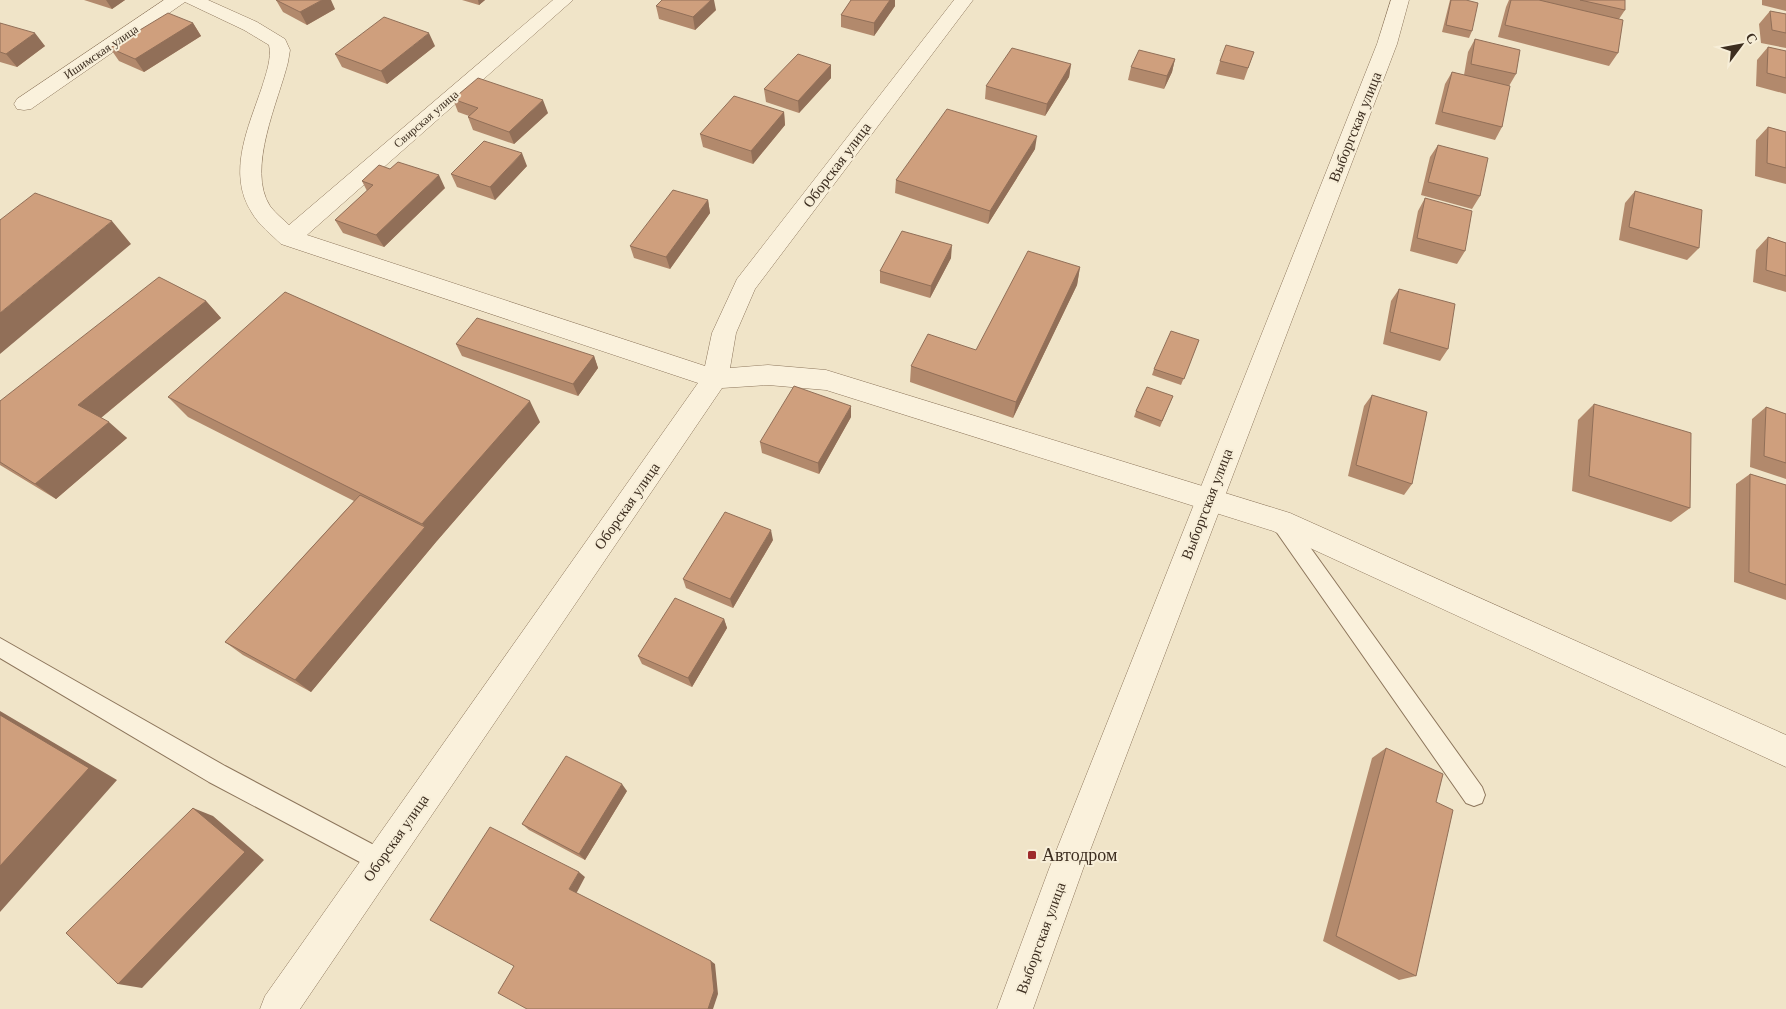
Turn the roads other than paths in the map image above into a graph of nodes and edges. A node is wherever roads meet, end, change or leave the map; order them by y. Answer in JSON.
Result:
{"nodes":[{"id":1,"x":177,"y":0,"type":"edge"},
{"id":2,"x":193,"y":0,"type":"edge"},
{"id":3,"x":564,"y":0,"type":"edge"},
{"id":4,"x":964,"y":0,"type":"edge"},
{"id":5,"x":1400,"y":0,"type":"edge"},
{"id":6,"x":24,"y":104,"type":"dead end"},
{"id":7,"x":289,"y":238,"type":"junction"},
{"id":8,"x":715,"y":379,"type":"junction"},
{"id":9,"x":1209,"y":498,"type":"junction"},
{"id":10,"x":1280,"y":521,"type":"junction"},
{"id":11,"x":0,"y":647,"type":"edge"},
{"id":12,"x":1786,"y":751,"type":"edge"},
{"id":13,"x":1474,"y":796,"type":"dead end"},
{"id":14,"x":381,"y":861,"type":"junction"},
{"id":15,"x":278,"y":1009,"type":"edge"},
{"id":16,"x":1016,"y":1009,"type":"edge"}],
"edges":[{"from":1,"to":6,"type":"street","name":"Ишимская улица"},
{"from":2,"to":7,"type":"street"},
{"from":3,"to":7,"type":"street","name":"Свирская улица"},
{"from":4,"to":8,"type":"street","name":"Оборская улица"},
{"from":5,"to":9,"type":"street","name":"Выборгская улица"},
{"from":7,"to":8,"type":"street"},
{"from":8,"to":9,"type":"street"},
{"from":8,"to":14,"type":"street","name":"Оборская улица"},
{"from":9,"to":10,"type":"street"},
{"from":9,"to":16,"type":"street","name":"Выборгская улица"},
{"from":10,"to":12,"type":"street"},
{"from":10,"to":13,"type":"lane"},
{"from":11,"to":14,"type":"lane"},
{"from":14,"to":15,"type":"street","name":"Оборская улица"}]}
